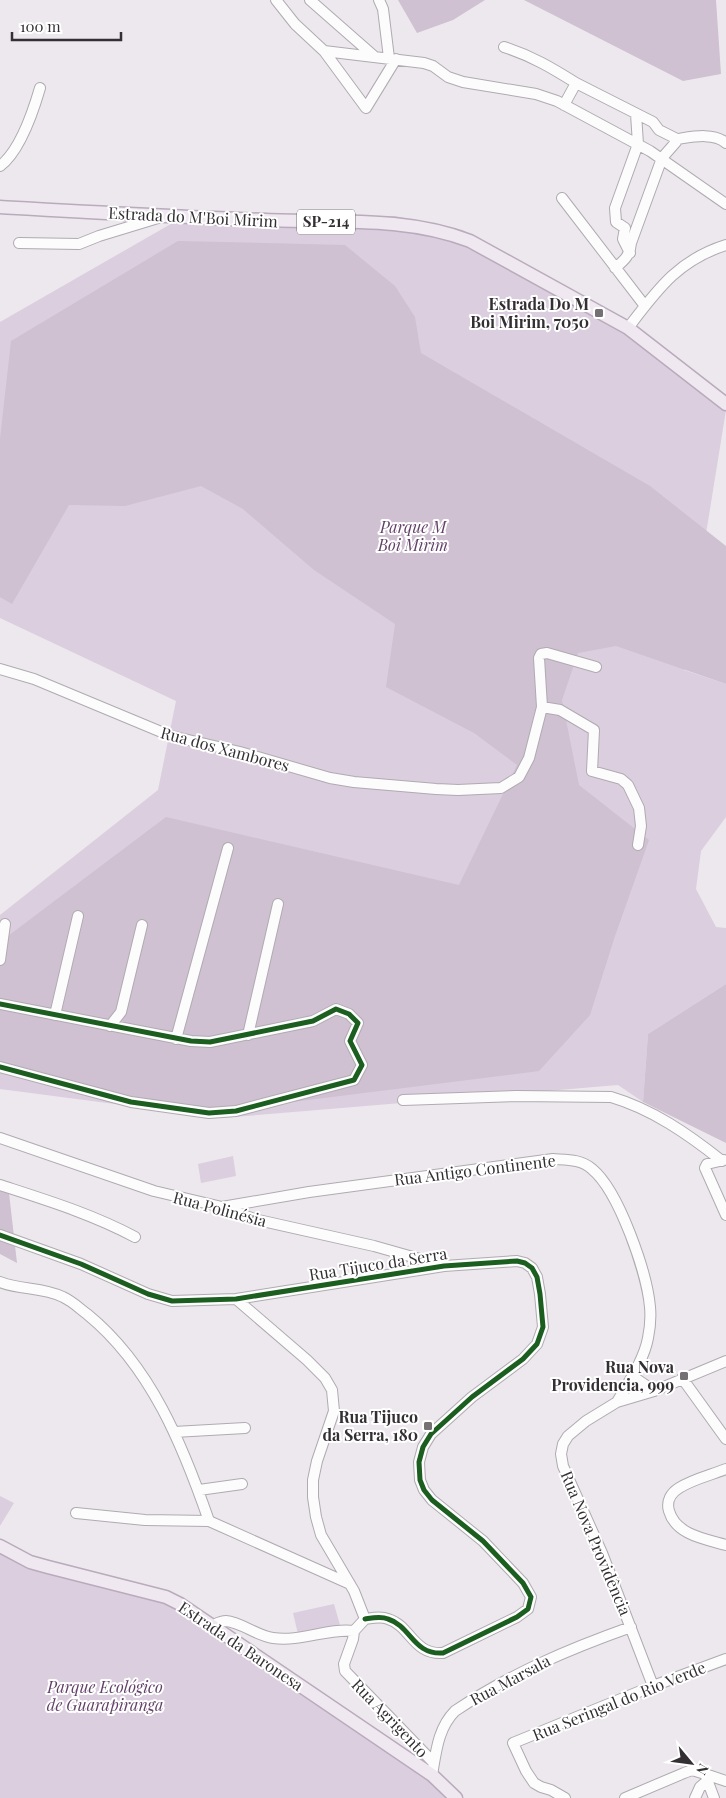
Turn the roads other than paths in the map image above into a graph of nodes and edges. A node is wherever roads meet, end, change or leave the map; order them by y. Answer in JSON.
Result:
{"nodes":[{"id":1,"x":276,"y":0,"type":"edge"},
{"id":2,"x":310,"y":0,"type":"edge"},
{"id":3,"x":379,"y":0,"type":"edge"},
{"id":4,"x":504,"y":47,"type":"dead end"},
{"id":5,"x":324,"y":51,"type":"junction"},
{"id":6,"x":375,"y":57,"type":"junction"},
{"id":7,"x":392,"y":59,"type":"junction"},
{"id":8,"x":576,"y":83,"type":"junction"},
{"id":9,"x":40,"y":88,"type":"dead end"},
{"id":10,"x":564,"y":105,"type":"junction"},
{"id":11,"x":636,"y":114,"type":"junction"},
{"id":12,"x":677,"y":139,"type":"junction"},
{"id":13,"x":638,"y":144,"type":"junction"},
{"id":14,"x":726,"y":144,"type":"edge"},
{"id":15,"x":662,"y":158,"type":"junction"},
{"id":16,"x":0,"y":166,"type":"edge"},
{"id":17,"x":562,"y":198,"type":"dead end"},
{"id":18,"x":726,"y":204,"type":"edge"},
{"id":19,"x":0,"y":207,"type":"edge"},
{"id":20,"x":163,"y":216,"type":"junction"},
{"id":21,"x":19,"y":243,"type":"dead end"},
{"id":22,"x":726,"y":245,"type":"edge"},
{"id":23,"x":630,"y":253,"type":"junction"},
{"id":24,"x":615,"y":268,"type":"junction"},
{"id":25,"x":645,"y":306,"type":"junction"},
{"id":26,"x":628,"y":328,"type":"junction"},
{"id":27,"x":726,"y":404,"type":"edge"},
{"id":28,"x":596,"y":667,"type":"dead end"},
{"id":29,"x":0,"y":669,"type":"edge"},
{"id":30,"x":542,"y":707,"type":"junction"},
{"id":31,"x":638,"y":844,"type":"dead end"},
{"id":32,"x":228,"y":848,"type":"dead end"},
{"id":33,"x":278,"y":904,"type":"dead end"},
{"id":34,"x":78,"y":916,"type":"dead end"},
{"id":35,"x":5,"y":924,"type":"dead end"},
{"id":36,"x":142,"y":925,"type":"dead end"},
{"id":37,"x":0,"y":960,"type":"edge"},
{"id":38,"x":0,"y":1004,"type":"edge"},
{"id":39,"x":55,"y":1015,"type":"junction"},
{"id":40,"x":110,"y":1026,"type":"junction"},
{"id":41,"x":248,"y":1034,"type":"junction"},
{"id":42,"x":176,"y":1038,"type":"junction"},
{"id":43,"x":0,"y":1067,"type":"edge"},
{"id":44,"x":403,"y":1100,"type":"dead end"},
{"id":45,"x":0,"y":1138,"type":"edge"},
{"id":46,"x":724,"y":1160,"type":"edge"},
{"id":47,"x":0,"y":1185,"type":"edge"},
{"id":48,"x":264,"y":1199,"type":"junction"},
{"id":49,"x":222,"y":1207,"type":"junction"},
{"id":50,"x":726,"y":1215,"type":"edge"},
{"id":51,"x":254,"y":1219,"type":"junction"},
{"id":52,"x":0,"y":1235,"type":"edge"},
{"id":53,"x":135,"y":1237,"type":"dead end"},
{"id":54,"x":444,"y":1266,"type":"junction"},
{"id":55,"x":0,"y":1282,"type":"edge"},
{"id":56,"x":236,"y":1300,"type":"junction"},
{"id":57,"x":726,"y":1361,"type":"edge"},
{"id":58,"x":632,"y":1376,"type":"junction"},
{"id":59,"x":682,"y":1378,"type":"junction"},
{"id":60,"x":654,"y":1391,"type":"junction"},
{"id":61,"x":617,"y":1402,"type":"junction"},
{"id":62,"x":245,"y":1428,"type":"dead end"},
{"id":63,"x":174,"y":1432,"type":"junction"},
{"id":64,"x":726,"y":1439,"type":"edge"},
{"id":65,"x":726,"y":1469,"type":"edge"},
{"id":66,"x":242,"y":1484,"type":"dead end"},
{"id":67,"x":199,"y":1490,"type":"junction"},
{"id":68,"x":76,"y":1514,"type":"dead end"},
{"id":69,"x":209,"y":1521,"type":"junction"},
{"id":70,"x":726,"y":1545,"type":"edge"},
{"id":71,"x":0,"y":1546,"type":"edge"},
{"id":72,"x":350,"y":1584,"type":"junction"},
{"id":73,"x":365,"y":1619,"type":"junction"},
{"id":74,"x":211,"y":1626,"type":"junction"},
{"id":75,"x":632,"y":1628,"type":"junction"},
{"id":76,"x":354,"y":1631,"type":"junction"},
{"id":77,"x":726,"y":1659,"type":"edge"},
{"id":78,"x":653,"y":1686,"type":"junction"},
{"id":79,"x":433,"y":1769,"type":"junction"},
{"id":80,"x":706,"y":1777,"type":"junction"},
{"id":81,"x":726,"y":1781,"type":"edge"},
{"id":82,"x":456,"y":1798,"type":"edge"},
{"id":83,"x":565,"y":1798,"type":"edge"},
{"id":84,"x":624,"y":1798,"type":"edge"},
{"id":85,"x":695,"y":1798,"type":"edge"},
{"id":86,"x":714,"y":1798,"type":"edge"}],
"edges":[{"from":1,"to":5,"type":"street"},
{"from":2,"to":6,"type":"street"},
{"from":3,"to":7,"type":"street"},
{"from":4,"to":8,"type":"street"},
{"from":5,"to":6,"type":"street"},
{"from":5,"to":7,"type":"street"},
{"from":6,"to":7,"type":"street"},
{"from":7,"to":10,"type":"street"},
{"from":8,"to":10,"type":"street"},
{"from":8,"to":11,"type":"street"},
{"from":9,"to":16,"type":"street"},
{"from":10,"to":13,"type":"street"},
{"from":11,"to":12,"type":"street"},
{"from":11,"to":13,"type":"street"},
{"from":12,"to":14,"type":"street"},
{"from":12,"to":15,"type":"street"},
{"from":13,"to":15,"type":"street"},
{"from":13,"to":23,"type":"street"},
{"from":15,"to":18,"type":"street"},
{"from":15,"to":23,"type":"street"},
{"from":17,"to":24,"type":"street"},
{"from":19,"to":20,"type":"main road","name":"Estrada do M'Boi Mirim","number":"SP-214"},
{"from":20,"to":21,"type":"street"},
{"from":20,"to":26,"type":"main road","name":"Estrada do M'Boi Mirim","number":"SP-214"},
{"from":22,"to":25,"type":"street"},
{"from":23,"to":24,"type":"street"},
{"from":24,"to":25,"type":"street"},
{"from":25,"to":26,"type":"street"},
{"from":26,"to":27,"type":"main road","name":"Estrada do M'Boi Mirim","number":"SP-214"},
{"from":28,"to":30,"type":"street","name":"Rua dos Xambores"},
{"from":29,"to":30,"type":"street","name":"Rua dos Xambores"},
{"from":30,"to":31,"type":"street"},
{"from":32,"to":42,"type":"street"},
{"from":33,"to":41,"type":"street"},
{"from":34,"to":39,"type":"street"},
{"from":35,"to":37,"type":"street"},
{"from":36,"to":40,"type":"street"},
{"from":38,"to":39,"type":"street"},
{"from":39,"to":40,"type":"street"},
{"from":40,"to":42,"type":"street"},
{"from":41,"to":42,"type":"street"},
{"from":41,"to":43,"type":"street"},
{"from":44,"to":46,"type":"street"},
{"from":45,"to":49,"type":"street","name":"Rua Polinésia"},
{"from":46,"to":50,"type":"street"},
{"from":47,"to":53,"type":"street"},
{"from":48,"to":49,"type":"street","name":"Rua Antigo Continente"},
{"from":48,"to":51,"type":"street"},
{"from":48,"to":58,"type":"street","name":"Rua Antigo Continente"},
{"from":49,"to":51,"type":"street","name":"Rua Polinésia"},
{"from":51,"to":54,"type":"street","name":"Rua Polinésia"},
{"from":52,"to":56,"type":"street","name":"Rua Tijuco da Serra"},
{"from":54,"to":56,"type":"street","name":"Rua Tijuco da Serra"},
{"from":54,"to":73,"type":"street","name":"Rua Tijuco da Serra"},
{"from":55,"to":63,"type":"street"},
{"from":56,"to":72,"type":"street"},
{"from":57,"to":59,"type":"street","name":"Rua Nova Providência"},
{"from":58,"to":60,"type":"street"},
{"from":58,"to":61,"type":"street","name":"Rua Antigo Continente"},
{"from":59,"to":60,"type":"street","name":"Rua Nova Providência"},
{"from":59,"to":64,"type":"street"},
{"from":60,"to":61,"type":"street","name":"Rua Nova Providência"},
{"from":61,"to":75,"type":"street","name":"Rua Nova Providência"},
{"from":62,"to":63,"type":"street"},
{"from":63,"to":67,"type":"street"},
{"from":65,"to":70,"type":"street"},
{"from":66,"to":67,"type":"street"},
{"from":67,"to":69,"type":"street"},
{"from":68,"to":69,"type":"street"},
{"from":69,"to":72,"type":"street"},
{"from":71,"to":74,"type":"main road","name":"Estrada da Baronesa"},
{"from":72,"to":73,"type":"street"},
{"from":73,"to":76,"type":"street","name":"Rua Agrigento"},
{"from":74,"to":76,"type":"street"},
{"from":74,"to":79,"type":"main road","name":"Estrada da Baronesa"},
{"from":75,"to":78,"type":"street","name":"Rua Nova Providência"},
{"from":75,"to":79,"type":"street","name":"Rua Marsala"},
{"from":76,"to":79,"type":"street","name":"Rua Agrigento"},
{"from":77,"to":78,"type":"street","name":"Rua Seringal do Rio Verde"},
{"from":78,"to":83,"type":"street","name":"Rua Seringal do Rio Verde"},
{"from":79,"to":82,"type":"main road","name":"Estrada da Baronesa"},
{"from":80,"to":81,"type":"street"},
{"from":80,"to":84,"type":"street"},
{"from":80,"to":85,"type":"street"},
{"from":80,"to":86,"type":"street"}]}
